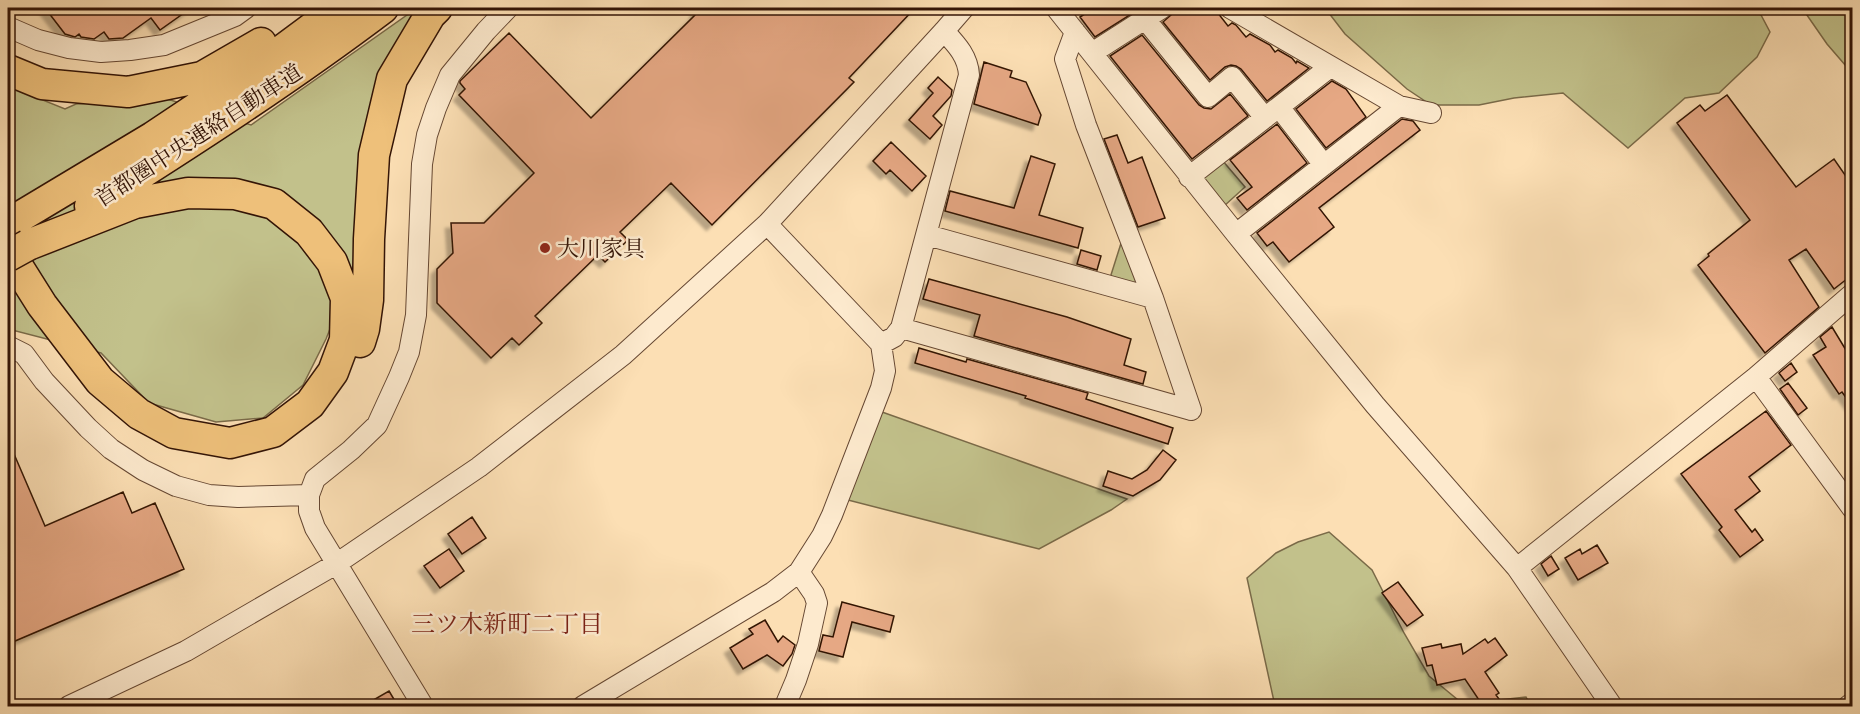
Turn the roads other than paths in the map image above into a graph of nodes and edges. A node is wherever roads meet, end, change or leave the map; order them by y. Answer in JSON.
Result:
{"nodes":[{"id":1,"x":246,"y":8,"type":"edge"},
{"id":2,"x":324,"y":8,"type":"edge"},
{"id":3,"x":339,"y":8,"type":"edge"},
{"id":4,"x":383,"y":8,"type":"edge"},
{"id":5,"x":437,"y":8,"type":"edge"},
{"id":6,"x":508,"y":8,"type":"edge"},
{"id":7,"x":964,"y":8,"type":"edge"},
{"id":8,"x":1056,"y":8,"type":"edge"},
{"id":9,"x":1162,"y":8,"type":"edge"},
{"id":10,"x":1230,"y":8,"type":"edge"},
{"id":11,"x":1146,"y":19,"type":"junction"},
{"id":12,"x":8,"y":27,"type":"edge"},
{"id":13,"x":944,"y":31,"type":"junction"},
{"id":14,"x":1075,"y":32,"type":"junction"},
{"id":15,"x":1092,"y":53,"type":"junction"},
{"id":16,"x":1330,"y":67,"type":"junction"},
{"id":17,"x":8,"y":70,"type":"edge"},
{"id":18,"x":1399,"y":106,"type":"junction"},
{"id":19,"x":1272,"y":112,"type":"junction"},
{"id":20,"x":1431,"y":113,"type":"dead end"},
{"id":21,"x":1324,"y":165,"type":"junction"},
{"id":22,"x":1189,"y":177,"type":"junction"},
{"id":23,"x":767,"y":224,"type":"junction"},
{"id":24,"x":1236,"y":234,"type":"junction"},
{"id":25,"x":927,"y":235,"type":"junction"},
{"id":26,"x":13,"y":239,"type":"edge"},
{"id":27,"x":8,"y":276,"type":"edge"},
{"id":28,"x":1852,"y":294,"type":"edge"},
{"id":29,"x":1154,"y":298,"type":"junction"},
{"id":30,"x":901,"y":328,"type":"junction"},
{"id":31,"x":880,"y":344,"type":"junction"},
{"id":32,"x":8,"y":346,"type":"edge"},
{"id":33,"x":1756,"y":377,"type":"junction"},
{"id":34,"x":309,"y":495,"type":"junction"},
{"id":35,"x":1852,"y":508,"type":"edge"},
{"id":36,"x":336,"y":564,"type":"junction"},
{"id":37,"x":1517,"y":568,"type":"junction"},
{"id":38,"x":799,"y":572,"type":"junction"},
{"id":39,"x":1852,"y":703,"type":"edge"},
{"id":40,"x":69,"y":706,"type":"edge"},
{"id":41,"x":423,"y":706,"type":"edge"},
{"id":42,"x":583,"y":706,"type":"edge"},
{"id":43,"x":784,"y":706,"type":"edge"},
{"id":44,"x":1612,"y":706,"type":"edge"},
{"id":45,"x":1848,"y":706,"type":"edge"}],
"edges":[{"from":1,"to":12,"type":"street"},
{"from":2,"to":17,"type":"highway"},
{"from":3,"to":26,"type":"highway","name":"首都圏中央連絡自動車道"},
{"from":4,"to":26,"type":"highway","name":"首都圏中央連絡自動車道"},
{"from":5,"to":27,"type":"highway"},
{"from":6,"to":34,"type":"street"},
{"from":7,"to":13,"type":"street"},
{"from":8,"to":14,"type":"street"},
{"from":9,"to":11,"type":"street"},
{"from":10,"to":16,"type":"street"},
{"from":11,"to":15,"type":"street"},
{"from":11,"to":19,"type":"street"},
{"from":13,"to":23,"type":"street"},
{"from":13,"to":25,"type":"street"},
{"from":14,"to":15,"type":"street"},
{"from":14,"to":29,"type":"street"},
{"from":15,"to":22,"type":"street"},
{"from":16,"to":18,"type":"street"},
{"from":16,"to":19,"type":"street"},
{"from":18,"to":20,"type":"street"},
{"from":18,"to":21,"type":"street"},
{"from":19,"to":21,"type":"street"},
{"from":19,"to":22,"type":"street"},
{"from":21,"to":24,"type":"street"},
{"from":22,"to":24,"type":"street"},
{"from":23,"to":31,"type":"street"},
{"from":23,"to":36,"type":"street"},
{"from":24,"to":37,"type":"street"},
{"from":25,"to":29,"type":"street"},
{"from":25,"to":30,"type":"street"},
{"from":26,"to":26,"type":"highway"},
{"from":28,"to":33,"type":"street"},
{"from":29,"to":30,"type":"street"},
{"from":30,"to":31,"type":"street"},
{"from":31,"to":38,"type":"street"},
{"from":32,"to":34,"type":"street"},
{"from":33,"to":35,"type":"street"},
{"from":33,"to":37,"type":"street"},
{"from":34,"to":36,"type":"street"},
{"from":36,"to":40,"type":"street"},
{"from":36,"to":41,"type":"street"},
{"from":37,"to":44,"type":"street"},
{"from":38,"to":42,"type":"street"},
{"from":38,"to":43,"type":"street"},
{"from":39,"to":45,"type":"street"}]}
